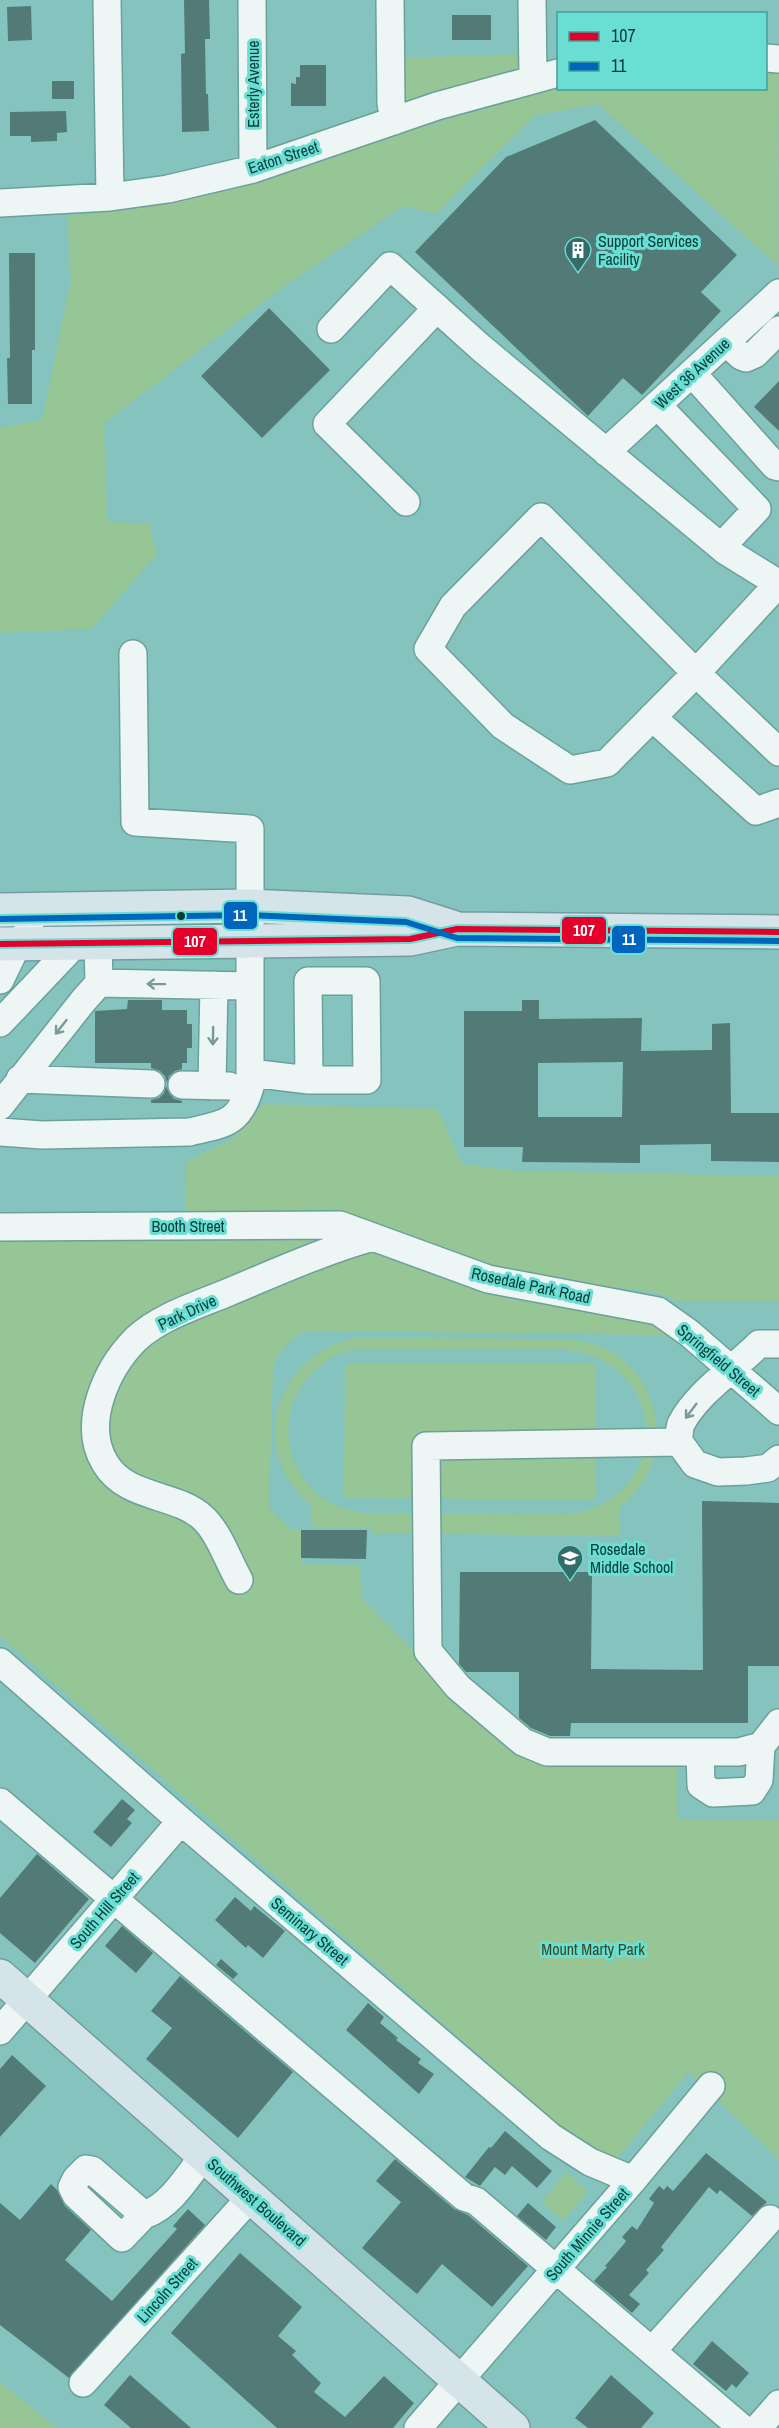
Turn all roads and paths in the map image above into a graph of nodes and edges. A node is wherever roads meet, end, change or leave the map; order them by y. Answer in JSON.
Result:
{"nodes":[{"id":1,"x":107,"y":0,"type":"edge"},
{"id":2,"x":252,"y":0,"type":"edge"},
{"id":3,"x":390,"y":0,"type":"edge"},
{"id":4,"x":532,"y":0,"type":"edge"},
{"id":5,"x":546,"y":76,"type":"edge"},
{"id":6,"x":394,"y":121,"type":"junction"},
{"id":7,"x":254,"y":169,"type":"junction"},
{"id":8,"x":110,"y":197,"type":"junction"},
{"id":9,"x":0,"y":202,"type":"edge"},
{"id":10,"x":779,"y":293,"type":"edge"},
{"id":11,"x":437,"y":308,"type":"junction"},
{"id":12,"x":331,"y":328,"type":"dead end"},
{"id":13,"x":779,"y":330,"type":"edge"},
{"id":14,"x":726,"y":342,"type":"junction"},
{"id":15,"x":692,"y":373,"type":"junction"},
{"id":16,"x":657,"y":405,"type":"junction"},
{"id":17,"x":606,"y":452,"type":"junction"},
{"id":18,"x":779,"y":467,"type":"edge"},
{"id":19,"x":406,"y":502,"type":"dead end"},
{"id":20,"x":721,"y":547,"type":"junction"},
{"id":21,"x":779,"y":583,"type":"edge"},
{"id":22,"x":133,"y":654,"type":"dead end"},
{"id":23,"x":696,"y":673,"type":"junction"},
{"id":24,"x":652,"y":717,"type":"junction"},
{"id":25,"x":779,"y":752,"type":"edge"},
{"id":26,"x":779,"y":803,"type":"edge"},
{"id":27,"x":249,"y":906,"type":"junction"},
{"id":28,"x":0,"y":910,"type":"edge"},
{"id":29,"x":57,"y":910,"type":"junction"},
{"id":30,"x":457,"y":929,"type":"junction"},
{"id":31,"x":779,"y":932,"type":"edge"},
{"id":32,"x":249,"y":941,"type":"junction"},
{"id":33,"x":87,"y":943,"type":"junction"},
{"id":34,"x":9,"y":944,"type":"edge"},
{"id":35,"x":0,"y":980,"type":"edge"},
{"id":36,"x":99,"y":983,"type":"junction"},
{"id":37,"x":214,"y":985,"type":"junction"},
{"id":38,"x":250,"y":986,"type":"junction"},
{"id":39,"x":0,"y":1023,"type":"edge"},
{"id":40,"x":21,"y":1079,"type":"junction"},
{"id":41,"x":251,"y":1080,"type":"junction"},
{"id":42,"x":309,"y":1080,"type":"dead end"},
{"id":43,"x":151,"y":1084,"type":"dead end"},
{"id":44,"x":182,"y":1085,"type":"dead end"},
{"id":45,"x":212,"y":1086,"type":"junction"},
{"id":46,"x":0,"y":1106,"type":"edge"},
{"id":47,"x":0,"y":1132,"type":"edge"},
{"id":48,"x":0,"y":1227,"type":"edge"},
{"id":49,"x":373,"y":1237,"type":"junction"},
{"id":50,"x":658,"y":1311,"type":"joint"},
{"id":51,"x":779,"y":1344,"type":"edge"},
{"id":52,"x":732,"y":1370,"type":"junction"},
{"id":53,"x":779,"y":1411,"type":"edge"},
{"id":54,"x":679,"y":1442,"type":"junction"},
{"id":55,"x":779,"y":1459,"type":"edge"},
{"id":56,"x":238,"y":1580,"type":"dead end"},
{"id":57,"x":0,"y":1662,"type":"edge"},
{"id":58,"x":779,"y":1724,"type":"edge"},
{"id":59,"x":761,"y":1746,"type":"junction"},
{"id":60,"x":700,"y":1752,"type":"junction"},
{"id":61,"x":0,"y":1802,"type":"edge"},
{"id":62,"x":181,"y":1821,"type":"junction"},
{"id":63,"x":112,"y":1900,"type":"junction"},
{"id":64,"x":0,"y":1976,"type":"edge"},
{"id":65,"x":27,"y":1999,"type":"junction"},
{"id":66,"x":0,"y":2031,"type":"edge"},
{"id":67,"x":711,"y":2086,"type":"dead end"},
{"id":68,"x":204,"y":2155,"type":"junction"},
{"id":69,"x":633,"y":2181,"type":"junction"},
{"id":70,"x":251,"y":2197,"type":"junction"},
{"id":71,"x":144,"y":2216,"type":"dead end"},
{"id":72,"x":770,"y":2219,"type":"dead end"},
{"id":73,"x":557,"y":2270,"type":"junction"},
{"id":74,"x":652,"y":2351,"type":"junction"},
{"id":75,"x":459,"y":2380,"type":"junction"},
{"id":76,"x":83,"y":2383,"type":"dead end"},
{"id":77,"x":779,"y":2404,"type":"edge"},
{"id":78,"x":417,"y":2428,"type":"edge"},
{"id":79,"x":513,"y":2428,"type":"edge"},
{"id":80,"x":742,"y":2428,"type":"edge"},
{"id":81,"x":758,"y":2428,"type":"edge"}],
"edges":[{"from":1,"to":8,"type":"street"},
{"from":2,"to":7,"type":"street","name":"Esterly Avenue"},
{"from":3,"to":6,"type":"street"},
{"from":4,"to":5,"type":"street"},
{"from":5,"to":6,"type":"street","name":"Eaton Street"},
{"from":6,"to":7,"type":"street","name":"Eaton Street"},
{"from":7,"to":8,"type":"street","name":"Eaton Street"},
{"from":8,"to":9,"type":"street","name":"Eaton Street"},
{"from":10,"to":14,"type":"street","name":"West 36 Avenue"},
{"from":11,"to":12,"type":"street"},
{"from":11,"to":17,"type":"street"},
{"from":11,"to":19,"type":"street"},
{"from":13,"to":14,"type":"street"},
{"from":14,"to":15,"type":"street","name":"West 36 Avenue"},
{"from":15,"to":16,"type":"street","name":"West 36 Avenue"},
{"from":15,"to":18,"type":"street"},
{"from":16,"to":17,"type":"street","name":"West 36 Avenue"},
{"from":16,"to":20,"type":"street"},
{"from":17,"to":20,"type":"street"},
{"from":20,"to":21,"type":"street"},
{"from":21,"to":23,"type":"street"},
{"from":22,"to":27,"type":"street"},
{"from":23,"to":24,"type":"street"},
{"from":23,"to":24,"type":"street"},
{"from":23,"to":25,"type":"street"},
{"from":24,"to":26,"type":"street"},
{"from":27,"to":29,"type":"main road"},
{"from":27,"to":30,"type":"main road"},
{"from":27,"to":32,"type":"street"},
{"from":28,"to":29,"type":"main road"},
{"from":29,"to":34,"type":"street"},
{"from":30,"to":31,"type":"main road"},
{"from":30,"to":32,"type":"main road"},
{"from":32,"to":33,"type":"main road"},
{"from":32,"to":38,"type":"street"},
{"from":33,"to":34,"type":"main road"},
{"from":33,"to":36,"type":"street"},
{"from":33,"to":39,"type":"street"},
{"from":34,"to":35,"type":"street"},
{"from":37,"to":36,"type":"street","one_way":true},
{"from":36,"to":40,"type":"street","one_way":true},
{"from":37,"to":38,"type":"street"},
{"from":37,"to":45,"type":"street","one_way":true},
{"from":38,"to":41,"type":"street"},
{"from":40,"to":43,"type":"street"},
{"from":40,"to":46,"type":"street"},
{"from":41,"to":42,"type":"street"},
{"from":41,"to":45,"type":"street"},
{"from":41,"to":47,"type":"street"},
{"from":44,"to":45,"type":"street"},
{"from":48,"to":49,"type":"street","name":"Booth Street"},
{"from":49,"to":50,"type":"street","name":"Rosedale Park Road"},
{"from":49,"to":56,"type":"street","name":"Park Drive"},
{"from":50,"to":52,"type":"street","name":"Springfield Street"},
{"from":51,"to":52,"type":"street"},
{"from":52,"to":53,"type":"street","name":"Springfield Street"},
{"from":52,"to":54,"type":"street","one_way":true},
{"from":54,"to":55,"type":"street"},
{"from":54,"to":60,"type":"street"},
{"from":57,"to":62,"type":"street","name":"Seminary Street"},
{"from":58,"to":59,"type":"street"},
{"from":59,"to":60,"type":"street"},
{"from":59,"to":60,"type":"street"},
{"from":61,"to":63,"type":"street"},
{"from":62,"to":63,"type":"street","name":"South Hill Street"},
{"from":62,"to":69,"type":"street","name":"Seminary Street"},
{"from":63,"to":65,"type":"street","name":"South Hill Street"},
{"from":63,"to":73,"type":"street"},
{"from":64,"to":65,"type":"main road","name":"Southwest Boulevard"},
{"from":65,"to":66,"type":"street","name":"South Hill Street"},
{"from":65,"to":68,"type":"main road","name":"Southwest Boulevard"},
{"from":67,"to":69,"type":"street","name":"South Minnie Street"},
{"from":68,"to":70,"type":"main road","name":"Southwest Boulevard"},
{"from":68,"to":71,"type":"street"},
{"from":69,"to":73,"type":"street","name":"South Minnie Street"},
{"from":70,"to":75,"type":"main road","name":"Southwest Boulevard"},
{"from":70,"to":76,"type":"street","name":"Lincoln Street"},
{"from":72,"to":74,"type":"street"},
{"from":73,"to":74,"type":"street"},
{"from":73,"to":75,"type":"street","name":"South Minnie Street"},
{"from":74,"to":80,"type":"street"},
{"from":75,"to":78,"type":"street","name":"South Minnie Street"},
{"from":75,"to":79,"type":"main road","name":"Southwest Boulevard"},
{"from":77,"to":81,"type":"street"}]}
